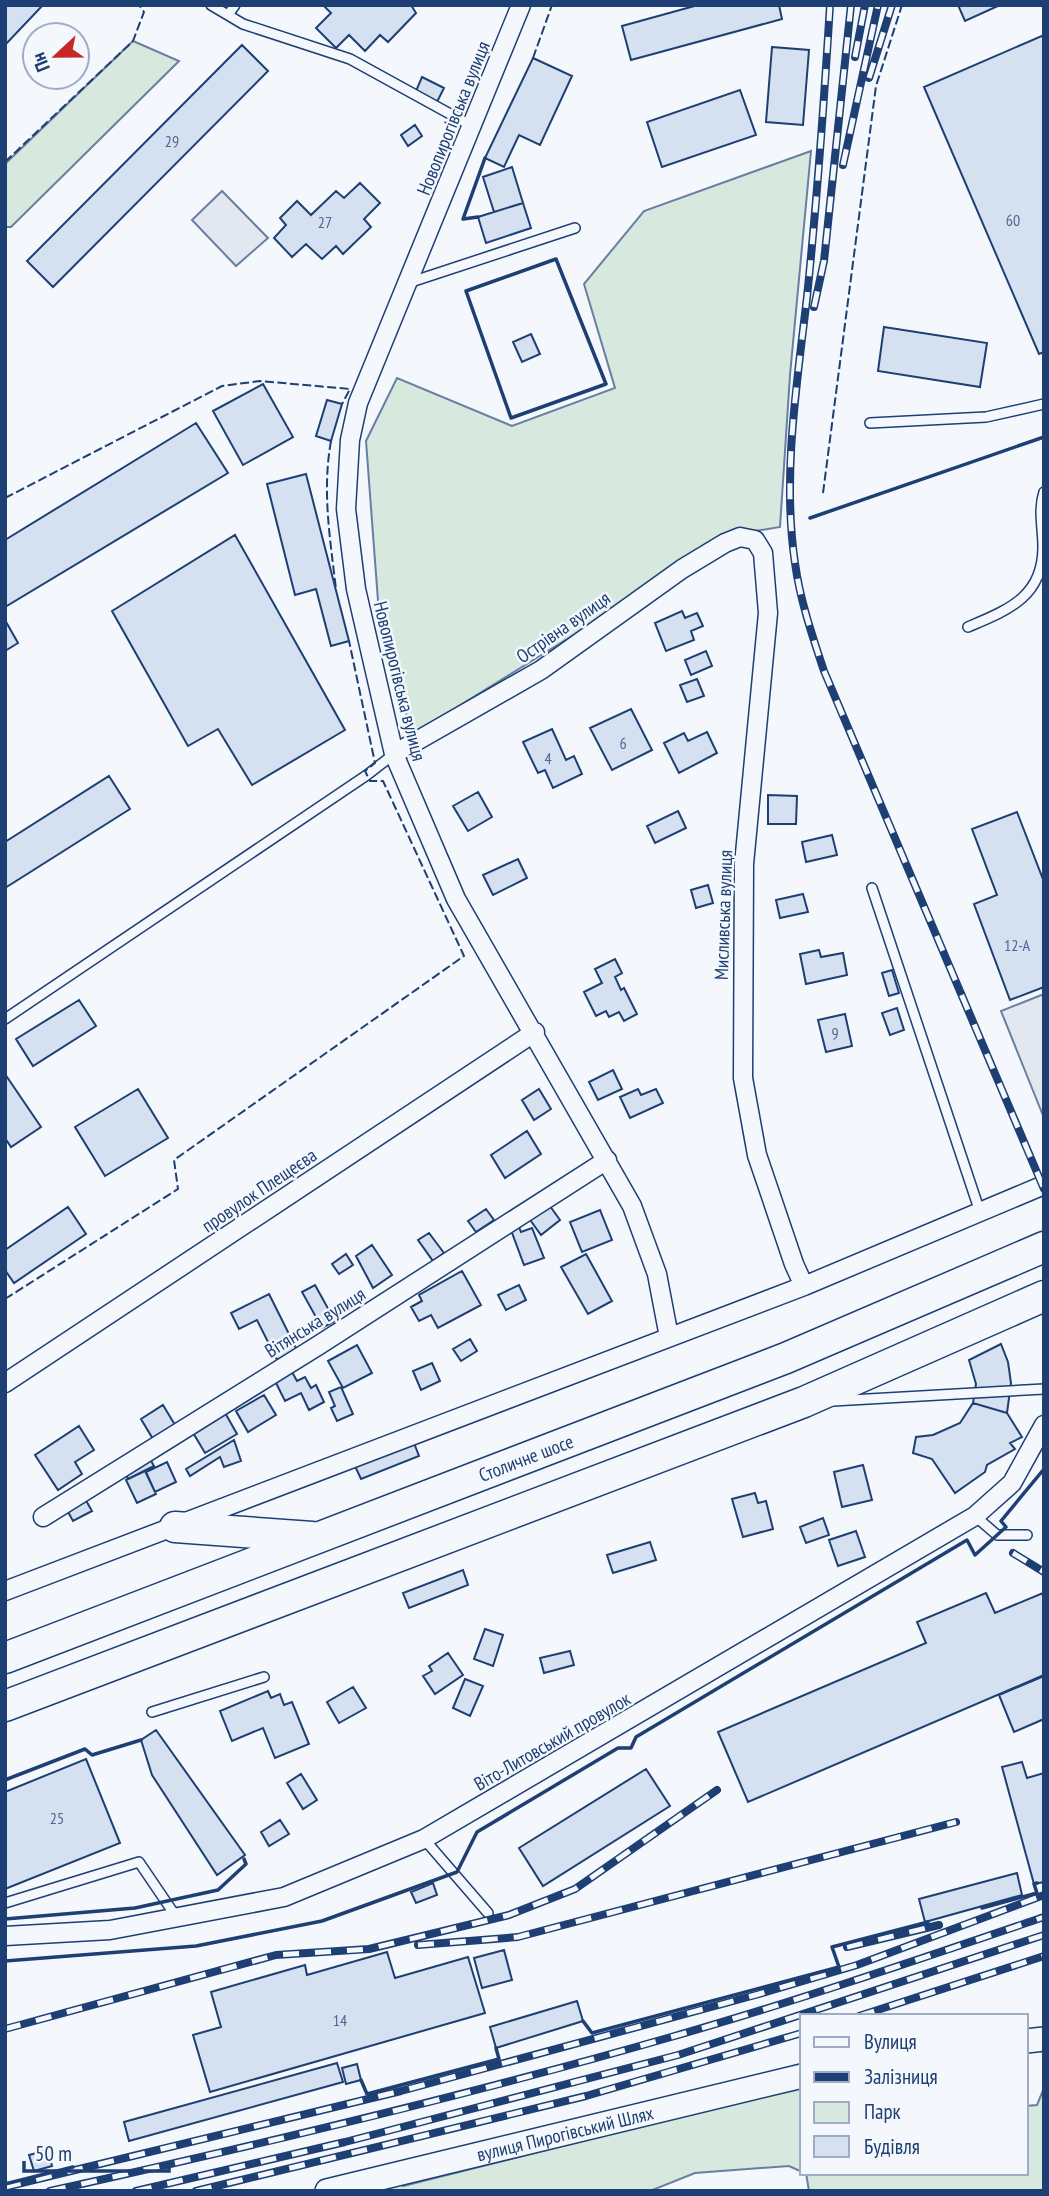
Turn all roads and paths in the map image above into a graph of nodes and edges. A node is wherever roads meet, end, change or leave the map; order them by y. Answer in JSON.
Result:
{"nodes":[{"id":1,"x":211,"y":5,"type":"edge"},
{"id":2,"x":235,"y":5,"type":"edge"},
{"id":3,"x":521,"y":5,"type":"edge"},
{"id":4,"x":228,"y":15,"type":"junction"},
{"id":5,"x":473,"y":126,"type":"junction"},
{"id":6,"x":575,"y":228,"type":"dead end"},
{"id":7,"x":408,"y":284,"type":"junction"},
{"id":8,"x":1044,"y":404,"type":"edge"},
{"id":9,"x":870,"y":423,"type":"dead end"},
{"id":10,"x":1044,"y":492,"type":"edge"},
{"id":11,"x":755,"y":540,"type":"joint"},
{"id":12,"x":968,"y":627,"type":"dead end"},
{"id":13,"x":394,"y":754,"type":"junction"},
{"id":14,"x":872,"y":888,"type":"dead end"},
{"id":15,"x":5,"y":1019,"type":"edge"},
{"id":16,"x":535,"y":1032,"type":"junction"},
{"id":17,"x":607,"y":1160,"type":"junction"},
{"id":18,"x":1044,"y":1185,"type":"edge"},
{"id":19,"x":980,"y":1212,"type":"junction"},
{"id":20,"x":1044,"y":1247,"type":"edge"},
{"id":21,"x":804,"y":1286,"type":"junction"},
{"id":22,"x":1044,"y":1296,"type":"edge"},
{"id":23,"x":669,"y":1337,"type":"junction"},
{"id":24,"x":5,"y":1383,"type":"edge"},
{"id":25,"x":1044,"y":1389,"type":"edge"},
{"id":26,"x":804,"y":1402,"type":"junction"},
{"id":27,"x":1044,"y":1425,"type":"edge"},
{"id":28,"x":975,"y":1516,"type":"junction"},
{"id":29,"x":43,"y":1517,"type":"dead end"},
{"id":30,"x":175,"y":1527,"type":"junction"},
{"id":31,"x":1027,"y":1535,"type":"dead end"},
{"id":32,"x":323,"y":1538,"type":"junction"},
{"id":33,"x":5,"y":1591,"type":"edge"},
{"id":34,"x":5,"y":1658,"type":"edge"},
{"id":35,"x":264,"y":1677,"type":"dead end"},
{"id":36,"x":5,"y":1706,"type":"edge"},
{"id":37,"x":152,"y":1712,"type":"dead end"},
{"id":38,"x":424,"y":1839,"type":"junction"},
{"id":39,"x":5,"y":1903,"type":"edge"},
{"id":40,"x":488,"y":1913,"type":"dead end"},
{"id":41,"x":178,"y":1919,"type":"junction"},
{"id":42,"x":5,"y":1936,"type":"edge"},
{"id":43,"x":800,"y":2077,"type":"edge"},
{"id":44,"x":357,"y":2188,"type":"edge"},
{"id":45,"x":327,"y":2191,"type":"edge"}],
"edges":[{"from":1,"to":4,"type":"lane"},
{"from":2,"to":4,"type":"lane"},
{"from":3,"to":5,"type":"street","name":"Новопирогівська вулиця"},
{"from":4,"to":5,"type":"lane"},
{"from":5,"to":7,"type":"street","name":"Новопирогівська вулиця"},
{"from":6,"to":7,"type":"lane"},
{"from":7,"to":13,"type":"street","name":"Новопирогівська вулиця"},
{"from":8,"to":9,"type":"lane"},
{"from":10,"to":12,"type":"lane"},
{"from":11,"to":13,"type":"street","name":"Острівна вулиця"},
{"from":11,"to":21,"type":"street","name":"Мисливська вулиця"},
{"from":13,"to":15,"type":"lane"},
{"from":13,"to":16,"type":"street","name":"Новопирогівська вулиця"},
{"from":14,"to":19,"type":"lane"},
{"from":16,"to":17,"type":"street","name":"Новопирогівська вулиця"},
{"from":16,"to":24,"type":"street","name":"провулок Плещеєва"},
{"from":17,"to":23,"type":"street","name":"Новопирогівська вулиця"},
{"from":17,"to":29,"type":"street","name":"Вітянська вулиця"},
{"from":18,"to":19,"type":"street"},
{"from":19,"to":21,"type":"street"},
{"from":20,"to":32,"type":"highway","name":"Столичне шосе"},
{"from":21,"to":23,"type":"street"},
{"from":22,"to":26,"type":"highway"},
{"from":23,"to":30,"type":"street"},
{"from":25,"to":26,"type":"lane"},
{"from":26,"to":36,"type":"highway"},
{"from":27,"to":28,"type":"street","name":"Віто-Литовський провулок"},
{"from":28,"to":31,"type":"lane"},
{"from":28,"to":38,"type":"street","name":"Віто-Литовський провулок"},
{"from":30,"to":32,"type":"highway"},
{"from":30,"to":33,"type":"street"},
{"from":32,"to":34,"type":"highway","name":"Столичне шосе"},
{"from":35,"to":37,"type":"lane"},
{"from":38,"to":40,"type":"lane"},
{"from":38,"to":41,"type":"street","name":"Віто-Литовський провулок"},
{"from":39,"to":41,"type":"lane"},
{"from":41,"to":42,"type":"street","name":"Віто-Литовський провулок"},
{"from":43,"to":44,"type":"street","name":"вулиця Пирогівський Шлях"},
{"from":44,"to":45,"type":"street","name":"вулиця Пирогівський Шлях"}]}
